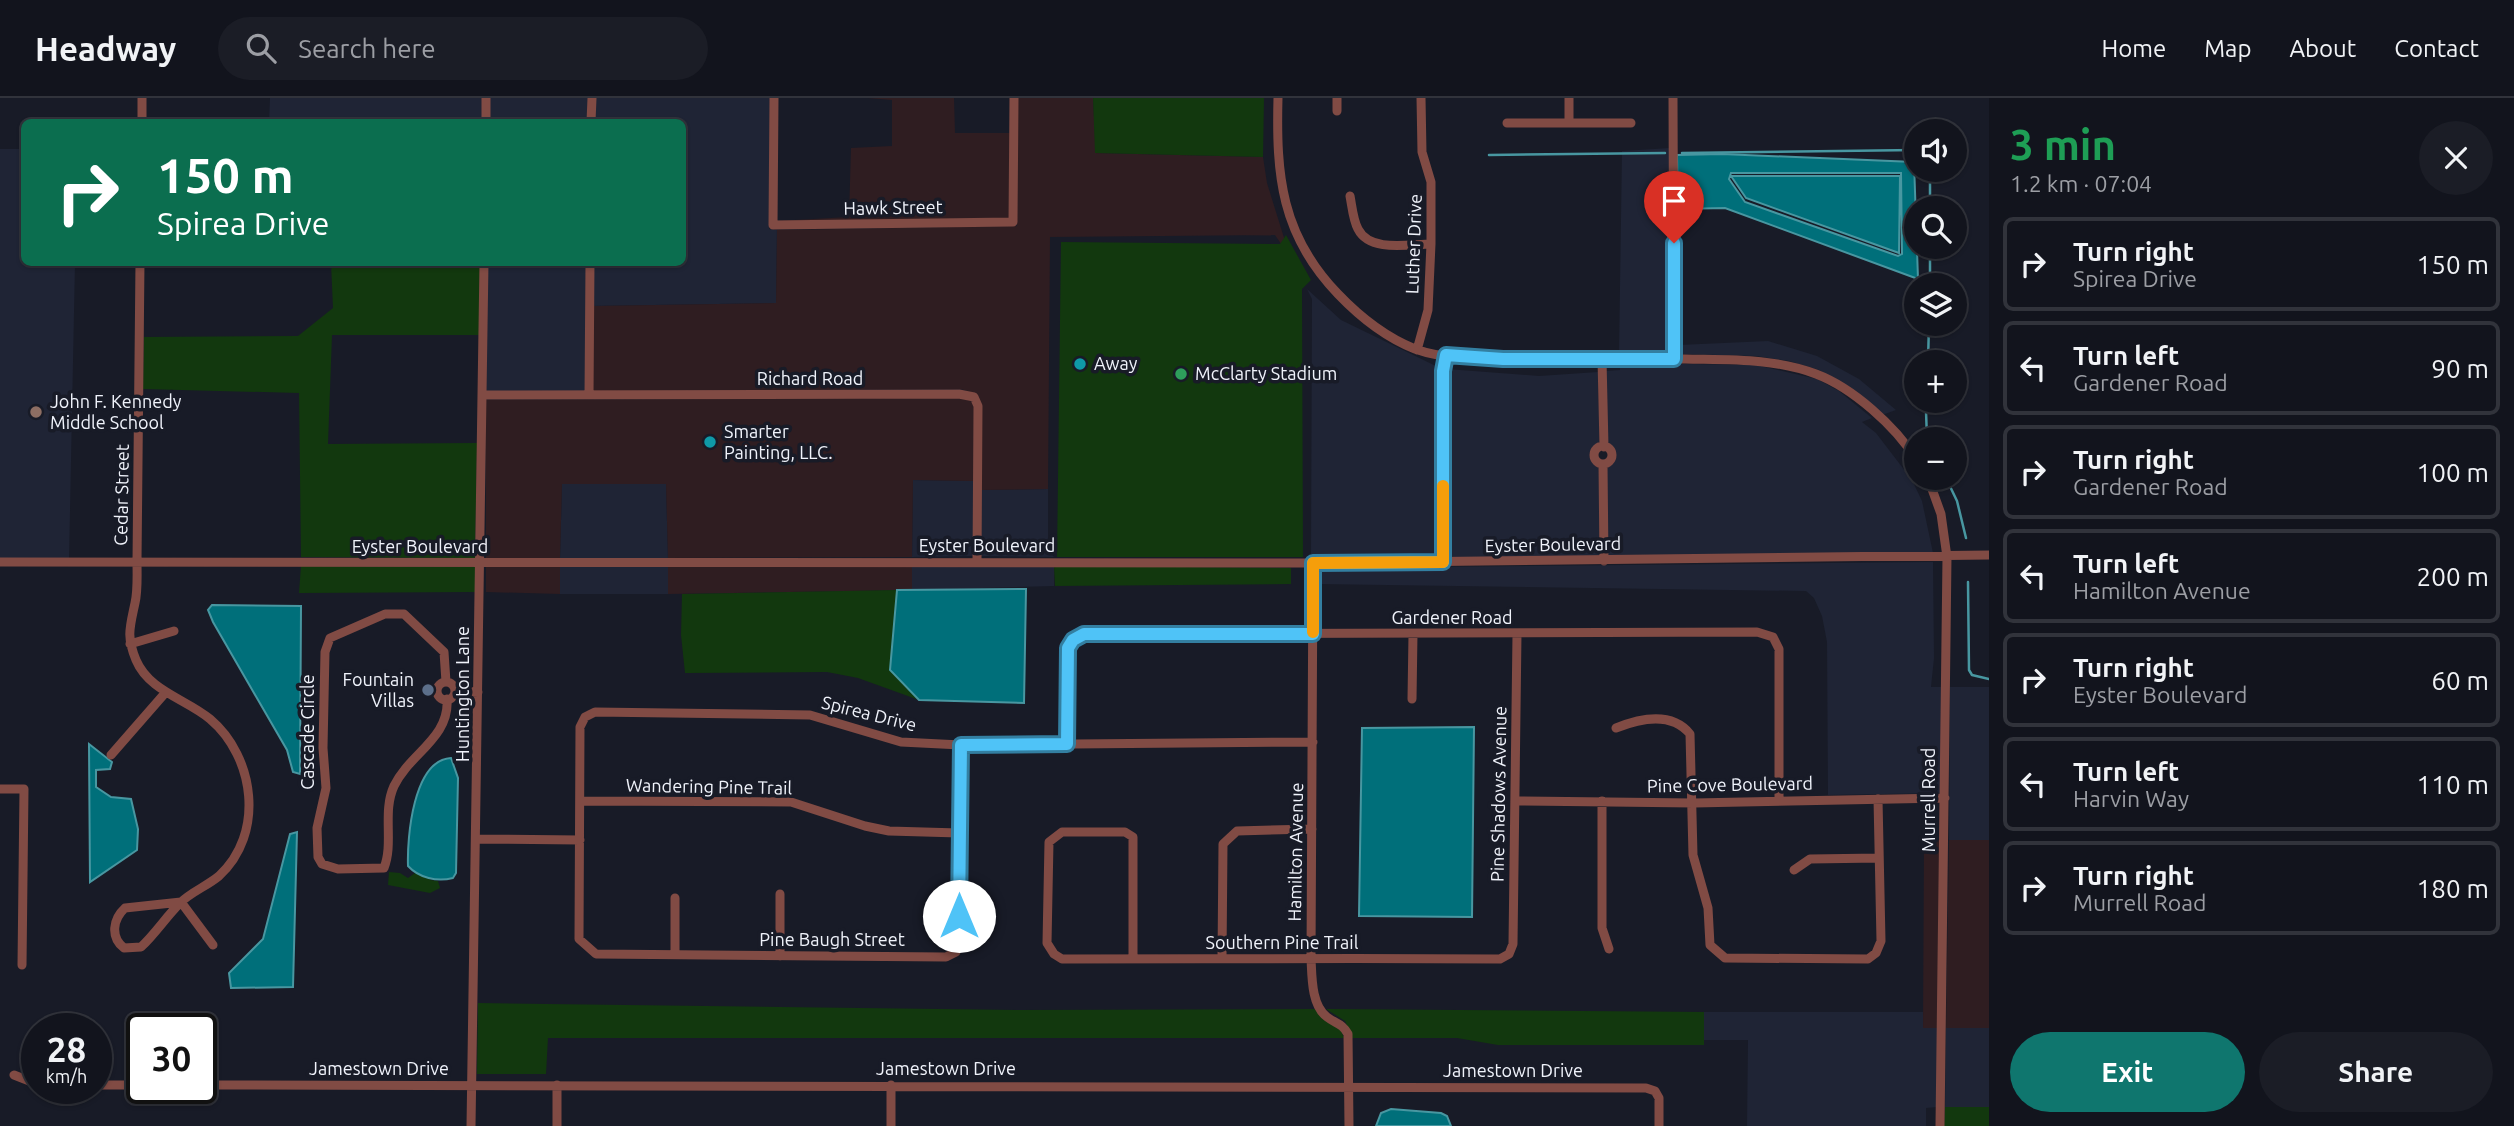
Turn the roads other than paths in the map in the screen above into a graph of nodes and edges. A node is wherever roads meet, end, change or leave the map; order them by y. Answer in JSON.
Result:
{"nodes":[{"id":1,"x":142,"y":98,"type":"edge"},
{"id":2,"x":486,"y":98,"type":"edge"},
{"id":3,"x":592,"y":98,"type":"edge"},
{"id":4,"x":774,"y":98,"type":"edge"},
{"id":5,"x":1014,"y":98,"type":"edge"},
{"id":6,"x":1278,"y":98,"type":"edge"},
{"id":7,"x":1337,"y":98,"type":"edge"},
{"id":8,"x":1421,"y":98,"type":"edge"},
{"id":9,"x":1569,"y":98,"type":"edge"},
{"id":10,"x":1673,"y":98,"type":"edge"},
{"id":11,"x":1337,"y":111,"type":"dead end"},
{"id":12,"x":142,"y":119,"type":"edge"},
{"id":13,"x":486,"y":119,"type":"edge"},
{"id":14,"x":592,"y":119,"type":"edge"},
{"id":15,"x":1569,"y":122,"type":"junction"},
{"id":16,"x":1507,"y":123,"type":"dead end"},
{"id":17,"x":1631,"y":123,"type":"dead end"},
{"id":18,"x":1350,"y":196,"type":"dead end"},
{"id":19,"x":1431,"y":244,"type":"junction"},
{"id":20,"x":140,"y":266,"type":"edge"},
{"id":21,"x":484,"y":266,"type":"edge"},
{"id":22,"x":590,"y":266,"type":"edge"},
{"id":23,"x":1417,"y":349,"type":"junction"},
{"id":24,"x":1446,"y":355,"type":"junction"},
{"id":25,"x":1602,"y":359,"type":"junction"},
{"id":26,"x":1674,"y":359,"type":"junction"},
{"id":27,"x":482,"y":395,"type":"junction"},
{"id":28,"x":589,"y":395,"type":"junction"},
{"id":29,"x":1904,"y":446,"type":"edge"},
{"id":30,"x":1932,"y":490,"type":"edge"},
{"id":31,"x":1947,"y":557,"type":"junction"},
{"id":32,"x":1989,"y":557,"type":"edge"},
{"id":33,"x":137,"y":561,"type":"junction"},
{"id":34,"x":977,"y":561,"type":"junction"},
{"id":35,"x":1604,"y":561,"type":"junction"},
{"id":36,"x":0,"y":562,"type":"edge"},
{"id":37,"x":1443,"y":562,"type":"junction"},
{"id":38,"x":479,"y":563,"type":"junction"},
{"id":39,"x":1313,"y":563,"type":"junction"},
{"id":40,"x":174,"y":631,"type":"dead end"},
{"id":41,"x":1313,"y":634,"type":"junction"},
{"id":42,"x":1517,"y":634,"type":"junction"},
{"id":43,"x":1413,"y":635,"type":"junction"},
{"id":44,"x":130,"y":644,"type":"junction"},
{"id":45,"x":446,"y":682,"type":"junction"},
{"id":46,"x":454,"y":691,"type":"junction"},
{"id":47,"x":166,"y":692,"type":"junction"},
{"id":48,"x":478,"y":692,"type":"junction"},
{"id":49,"x":447,"y":699,"type":"junction"},
{"id":50,"x":1412,"y":699,"type":"dead end"},
{"id":51,"x":1616,"y":728,"type":"dead end"},
{"id":52,"x":1312,"y":742,"type":"junction"},
{"id":53,"x":1067,"y":744,"type":"junction"},
{"id":54,"x":961,"y":745,"type":"junction"},
{"id":55,"x":111,"y":755,"type":"dead end"},
{"id":56,"x":0,"y":789,"type":"edge"},
{"id":57,"x":1945,"y":798,"type":"junction"},
{"id":58,"x":1878,"y":799,"type":"junction"},
{"id":59,"x":580,"y":801,"type":"junction"},
{"id":60,"x":1515,"y":801,"type":"junction"},
{"id":61,"x":1602,"y":801,"type":"junction"},
{"id":62,"x":1779,"y":801,"type":"junction"},
{"id":63,"x":1694,"y":803,"type":"junction"},
{"id":64,"x":1312,"y":830,"type":"junction"},
{"id":65,"x":959,"y":833,"type":"junction"},
{"id":66,"x":477,"y":839,"type":"junction"},
{"id":67,"x":580,"y":840,"type":"junction"},
{"id":68,"x":1879,"y":858,"type":"junction"},
{"id":69,"x":1794,"y":870,"type":"dead end"},
{"id":70,"x":780,"y":894,"type":"dead end"},
{"id":71,"x":675,"y":898,"type":"dead end"},
{"id":72,"x":181,"y":902,"type":"junction"},
{"id":73,"x":213,"y":945,"type":"dead end"},
{"id":74,"x":585,"y":948,"type":"joint"},
{"id":75,"x":1609,"y":949,"type":"dead end"},
{"id":76,"x":675,"y":954,"type":"junction"},
{"id":77,"x":1509,"y":954,"type":"joint"},
{"id":78,"x":780,"y":956,"type":"junction"},
{"id":79,"x":1222,"y":958,"type":"junction"},
{"id":80,"x":1311,"y":958,"type":"junction"},
{"id":81,"x":1133,"y":959,"type":"junction"},
{"id":82,"x":22,"y":965,"type":"dead end"},
{"id":83,"x":14,"y":1075,"type":"dead end"},
{"id":84,"x":21,"y":1078,"type":"edge"},
{"id":85,"x":217,"y":1085,"type":"edge"},
{"id":86,"x":472,"y":1085,"type":"junction"},
{"id":87,"x":557,"y":1085,"type":"junction"},
{"id":88,"x":891,"y":1085,"type":"junction"},
{"id":89,"x":1348,"y":1086,"type":"junction"},
{"id":90,"x":471,"y":1126,"type":"edge"},
{"id":91,"x":557,"y":1126,"type":"edge"},
{"id":92,"x":891,"y":1126,"type":"edge"},
{"id":93,"x":1349,"y":1126,"type":"edge"},
{"id":94,"x":1659,"y":1126,"type":"edge"},
{"id":95,"x":1940,"y":1126,"type":"edge"}],
"edges":[{"from":1,"to":12,"type":"street"},
{"from":2,"to":13,"type":"street"},
{"from":3,"to":14,"type":"street"},
{"from":4,"to":5,"type":"street","name":"Hawk Street"},
{"from":6,"to":23,"type":"street"},
{"from":7,"to":11,"type":"street"},
{"from":8,"to":19,"type":"street","name":"Luther Drive"},
{"from":9,"to":15,"type":"street"},
{"from":10,"to":26,"type":"street"},
{"from":15,"to":16,"type":"street"},
{"from":15,"to":17,"type":"street"},
{"from":18,"to":19,"type":"street"},
{"from":19,"to":23,"type":"street","name":"Luther Drive"},
{"from":20,"to":33,"type":"street","name":"Cedar Street"},
{"from":21,"to":27,"type":"street","name":"Huntington Lane"},
{"from":22,"to":28,"type":"street"},
{"from":23,"to":24,"type":"street"},
{"from":24,"to":25,"type":"street"},
{"from":24,"to":37,"type":"street"},
{"from":25,"to":26,"type":"street"},
{"from":25,"to":35,"type":"street"},
{"from":26,"to":29,"type":"street"},
{"from":27,"to":28,"type":"street","name":"Richard Road"},
{"from":27,"to":38,"type":"street","name":"Huntington Lane"},
{"from":28,"to":34,"type":"street","name":"Richard Road"},
{"from":30,"to":31,"type":"street","name":"Murrell Road"},
{"from":31,"to":32,"type":"street","name":"Eyster Boulevard"},
{"from":31,"to":35,"type":"street","name":"Eyster Boulevard"},
{"from":31,"to":57,"type":"street","name":"Murrell Road"},
{"from":33,"to":36,"type":"street","name":"Eyster Boulevard"},
{"from":33,"to":38,"type":"street","name":"Eyster Boulevard"},
{"from":33,"to":44,"type":"street","name":"Cedar Street"},
{"from":34,"to":38,"type":"street","name":"Eyster Boulevard"},
{"from":34,"to":39,"type":"street","name":"Eyster Boulevard"},
{"from":35,"to":37,"type":"street","name":"Eyster Boulevard"},
{"from":37,"to":39,"type":"street","name":"Eyster Boulevard"},
{"from":38,"to":48,"type":"street","name":"Huntington Lane"},
{"from":39,"to":41,"type":"street","name":"Hamilton Avenue"},
{"from":40,"to":44,"type":"street"},
{"from":41,"to":43,"type":"street","name":"Gardener Road"},
{"from":41,"to":52,"type":"street","name":"Hamilton Avenue"},
{"from":41,"to":53,"type":"street","name":"Gardener Road"},
{"from":42,"to":43,"type":"street","name":"Gardener Road"},
{"from":42,"to":60,"type":"street","name":"Pine Shadows Avenue"},
{"from":42,"to":62,"type":"street","name":"Gardener Road"},
{"from":43,"to":50,"type":"street"},
{"from":44,"to":47,"type":"street"},
{"from":45,"to":46,"type":"street"},
{"from":45,"to":49,"type":"street","name":"Cascade Circle"},
{"from":45,"to":49,"type":"street","name":"Cascade Circle"},
{"from":46,"to":48,"type":"street"},
{"from":46,"to":49,"type":"street","name":"Cascade Circle"},
{"from":47,"to":55,"type":"street"},
{"from":47,"to":72,"type":"street"},
{"from":48,"to":66,"type":"street","name":"Huntington Lane"},
{"from":51,"to":63,"type":"street"},
{"from":52,"to":53,"type":"street","name":"Spirea Drive"},
{"from":52,"to":64,"type":"street","name":"Hamilton Avenue"},
{"from":53,"to":54,"type":"street","name":"Spirea Drive"},
{"from":54,"to":59,"type":"street","name":"Spirea Drive"},
{"from":54,"to":65,"type":"street","name":"Pine Baugh Street"},
{"from":56,"to":82,"type":"street"},
{"from":57,"to":58,"type":"street","name":"Pine Cove Boulevard"},
{"from":57,"to":95,"type":"street","name":"Murrell Road"},
{"from":58,"to":62,"type":"street","name":"Pine Cove Boulevard"},
{"from":58,"to":68,"type":"street"},
{"from":59,"to":65,"type":"street","name":"Wandering Pine Trail"},
{"from":59,"to":67,"type":"street","name":"Spirea Drive"},
{"from":60,"to":61,"type":"street","name":"Pine Cove Boulevard"},
{"from":60,"to":77,"type":"street","name":"Pine Shadows Avenue"},
{"from":61,"to":63,"type":"street","name":"Pine Cove Boulevard"},
{"from":61,"to":75,"type":"street"},
{"from":62,"to":63,"type":"street","name":"Pine Cove Boulevard"},
{"from":63,"to":68,"type":"street"},
{"from":64,"to":79,"type":"street"},
{"from":64,"to":80,"type":"street","name":"Hamilton Avenue"},
{"from":65,"to":78,"type":"street","name":"Pine Baugh Street"},
{"from":66,"to":67,"type":"street"},
{"from":66,"to":86,"type":"street","name":"Huntington Lane"},
{"from":67,"to":74,"type":"street","name":"Spirea Drive"},
{"from":68,"to":69,"type":"street"},
{"from":70,"to":78,"type":"street"},
{"from":71,"to":76,"type":"street"},
{"from":72,"to":72,"type":"street"},
{"from":72,"to":73,"type":"street"},
{"from":74,"to":76,"type":"street","name":"Pine Baugh Street"},
{"from":76,"to":78,"type":"street","name":"Pine Baugh Street"},
{"from":77,"to":80,"type":"street","name":"Southern Pine Trail"},
{"from":79,"to":80,"type":"street","name":"Southern Pine Trail"},
{"from":79,"to":81,"type":"street","name":"Southern Pine Trail"},
{"from":80,"to":89,"type":"street","name":"Hamilton Avenue"},
{"from":81,"to":81,"type":"street","name":"Southern Pine Trail"},
{"from":83,"to":84,"type":"street"},
{"from":85,"to":86,"type":"street","name":"Jamestown Drive"},
{"from":86,"to":87,"type":"street","name":"Jamestown Drive"},
{"from":86,"to":90,"type":"street","name":"Huntington Lane"},
{"from":87,"to":88,"type":"street","name":"Jamestown Drive"},
{"from":87,"to":91,"type":"street"},
{"from":88,"to":89,"type":"street","name":"Jamestown Drive"},
{"from":88,"to":92,"type":"street"},
{"from":89,"to":93,"type":"street","name":"Hamilton Avenue"},
{"from":89,"to":94,"type":"street","name":"Jamestown Drive"}]}
